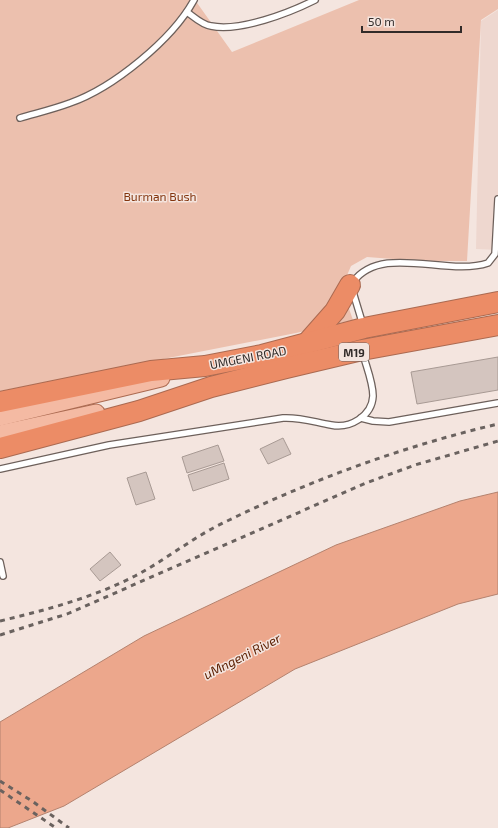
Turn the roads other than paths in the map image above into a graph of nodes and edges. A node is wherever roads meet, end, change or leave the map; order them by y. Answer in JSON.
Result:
{"nodes":[{"id":1,"x":194,"y":0,"type":"edge"},
{"id":2,"x":315,"y":0,"type":"edge"},
{"id":3,"x":187,"y":12,"type":"junction"},
{"id":4,"x":20,"y":118,"type":"dead end"},
{"id":5,"x":498,"y":203,"type":"edge"},
{"id":6,"x":350,"y":285,"type":"junction"},
{"id":7,"x":498,"y":302,"type":"edge"},
{"id":8,"x":498,"y":325,"type":"edge"},
{"id":9,"x":364,"y":328,"type":"junction"},
{"id":10,"x":305,"y":345,"type":"junction"},
{"id":11,"x":362,"y":350,"type":"junction"},
{"id":12,"x":205,"y":366,"type":"junction"},
{"id":13,"x":211,"y":387,"type":"junction"},
{"id":14,"x":0,"y":402,"type":"edge"},
{"id":15,"x":498,"y":403,"type":"edge"},
{"id":16,"x":0,"y":417,"type":"edge"},
{"id":17,"x":361,"y":418,"type":"junction"},
{"id":18,"x":0,"y":434,"type":"edge"},
{"id":19,"x":0,"y":448,"type":"edge"},
{"id":20,"x":0,"y":469,"type":"edge"},
{"id":21,"x":0,"y":562,"type":"edge"},
{"id":22,"x":2,"y":576,"type":"dead end"}],
"edges":[{"from":1,"to":3,"type":"lane"},
{"from":2,"to":3,"type":"lane"},
{"from":3,"to":4,"type":"lane"},
{"from":5,"to":6,"type":"lane"},
{"from":6,"to":9,"type":"lane"},
{"from":6,"to":10,"type":"highway"},
{"from":7,"to":9,"type":"highway","name":"UMGENI ROAD","number":"M19"},
{"from":8,"to":11,"type":"highway","name":"UMGENI ROAD","number":"M19"},
{"from":9,"to":10,"type":"highway","name":"UMGENI ROAD","number":"M19"},
{"from":10,"to":12,"type":"highway","name":"UMGENI ROAD","number":"M19"},
{"from":11,"to":13,"type":"highway","name":"UMGENI ROAD","number":"M19"},
{"from":11,"to":17,"type":"lane"},
{"from":12,"to":14,"type":"highway"},
{"from":12,"to":16,"type":"main road","name":"UMGENI ROAD","number":"M19"},
{"from":13,"to":18,"type":"main road","name":"UMGENI ROAD","number":"M19"},
{"from":13,"to":19,"type":"highway"},
{"from":15,"to":17,"type":"lane"},
{"from":17,"to":20,"type":"lane"},
{"from":21,"to":22,"type":"lane"}]}
